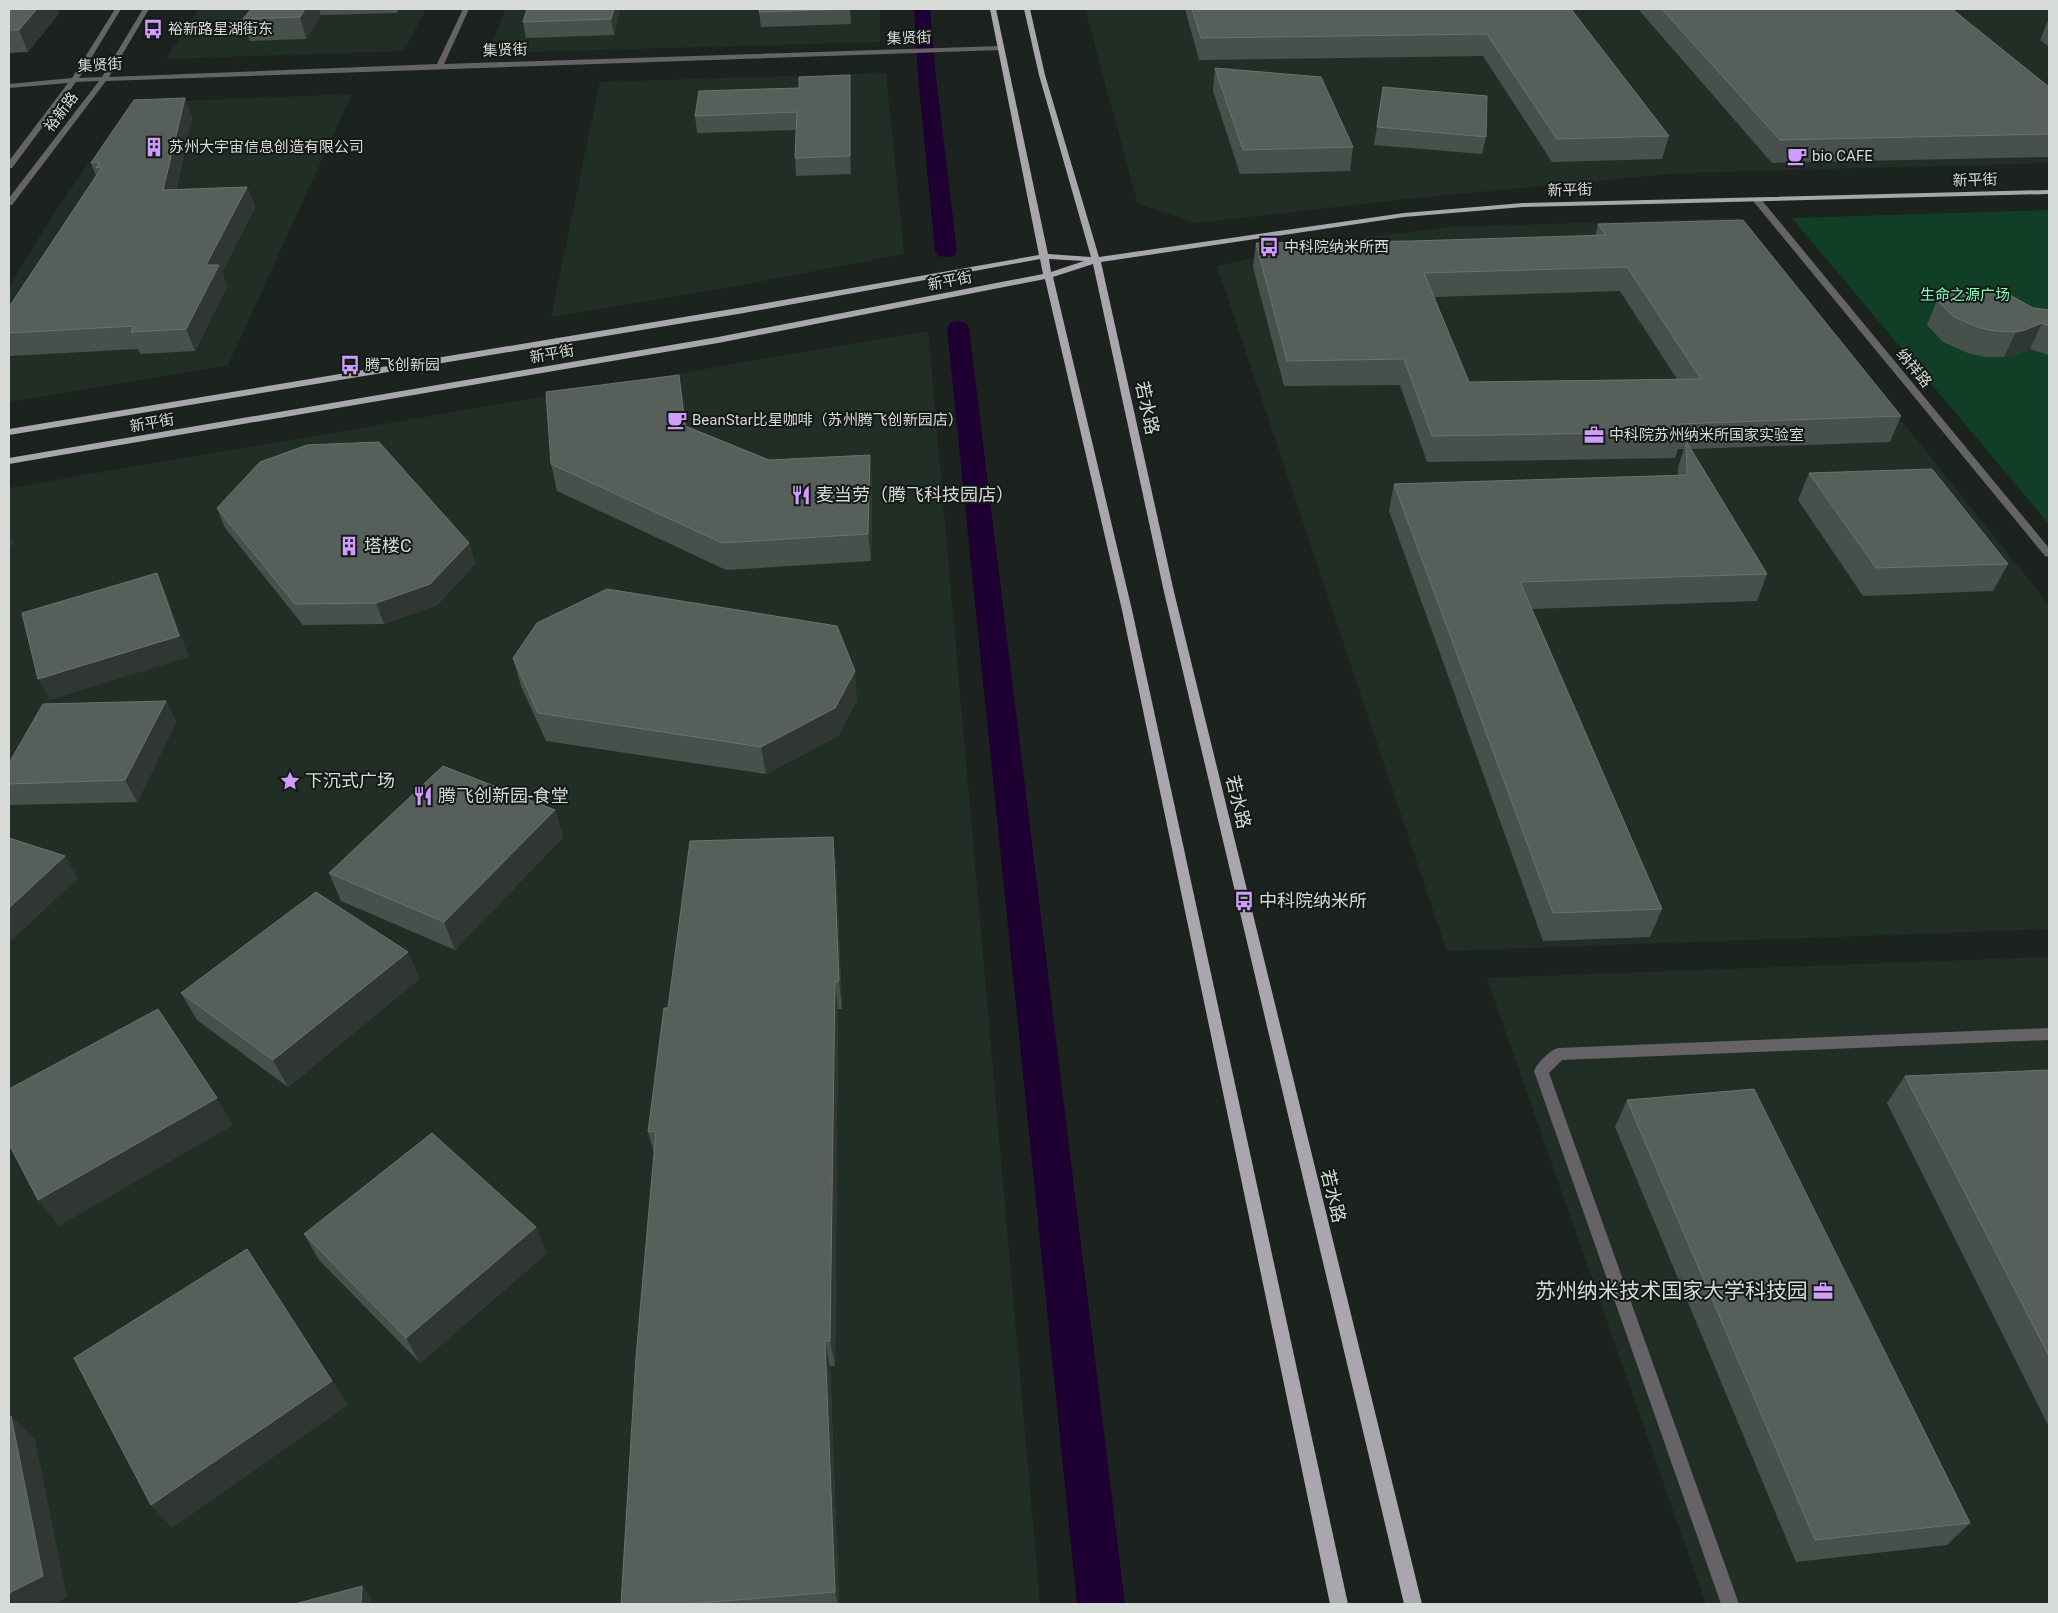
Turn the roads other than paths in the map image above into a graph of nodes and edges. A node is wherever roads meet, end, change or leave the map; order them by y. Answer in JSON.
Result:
{"nodes":[{"id":1,"x":118,"y":9,"type":"edge"},
{"id":2,"x":146,"y":9,"type":"edge"},
{"id":3,"x":466,"y":9,"type":"edge"},
{"id":4,"x":993,"y":9,"type":"edge"},
{"id":5,"x":1027,"y":9,"type":"edge"},
{"id":6,"x":1001,"y":48,"type":"junction"},
{"id":7,"x":440,"y":66,"type":"junction"},
{"id":8,"x":104,"y":79,"type":"junction"},
{"id":9,"x":74,"y":80,"type":"junction"},
{"id":10,"x":9,"y":86,"type":"edge"},
{"id":11,"x":9,"y":166,"type":"edge"},
{"id":12,"x":2049,"y":192,"type":"edge"},
{"id":13,"x":1757,"y":200,"type":"junction"},
{"id":14,"x":9,"y":203,"type":"edge"},
{"id":15,"x":1045,"y":256,"type":"junction"},
{"id":16,"x":1096,"y":260,"type":"junction"},
{"id":17,"x":1048,"y":276,"type":"junction"},
{"id":18,"x":9,"y":432,"type":"edge"},
{"id":19,"x":9,"y":461,"type":"edge"},
{"id":20,"x":2049,"y":554,"type":"edge"},
{"id":21,"x":2049,"y":1034,"type":"edge"},
{"id":22,"x":1339,"y":1604,"type":"edge"},
{"id":23,"x":1413,"y":1604,"type":"edge"},
{"id":24,"x":1730,"y":1604,"type":"edge"}],
"edges":[{"from":1,"to":9,"type":"street","name":"裕新路"},
{"from":2,"to":8,"type":"street","name":"裕新路"},
{"from":3,"to":7,"type":"street"},
{"from":4,"to":6,"type":"main road"},
{"from":5,"to":16,"type":"main road","name":"若水路"},
{"from":6,"to":7,"type":"street","name":"集贤街"},
{"from":6,"to":15,"type":"main road"},
{"from":7,"to":8,"type":"street","name":"集贤街"},
{"from":8,"to":9,"type":"street","name":"集贤街"},
{"from":8,"to":14,"type":"street","name":"裕新路"},
{"from":9,"to":10,"type":"street","name":"集贤街"},
{"from":9,"to":11,"type":"street","name":"裕新路"},
{"from":12,"to":13,"type":"main road","name":"新平街"},
{"from":13,"to":16,"type":"main road","name":"新平街"},
{"from":13,"to":20,"type":"street","name":"纳祥路"},
{"from":15,"to":16,"type":"main road","name":"新平街"},
{"from":15,"to":17,"type":"main road"},
{"from":15,"to":18,"type":"main road","name":"新平街"},
{"from":16,"to":17,"type":"main road","name":"新平街"},
{"from":16,"to":23,"type":"main road","name":"若水路"},
{"from":17,"to":19,"type":"main road","name":"新平街"},
{"from":17,"to":22,"type":"main road"},
{"from":21,"to":24,"type":"street"}]}
